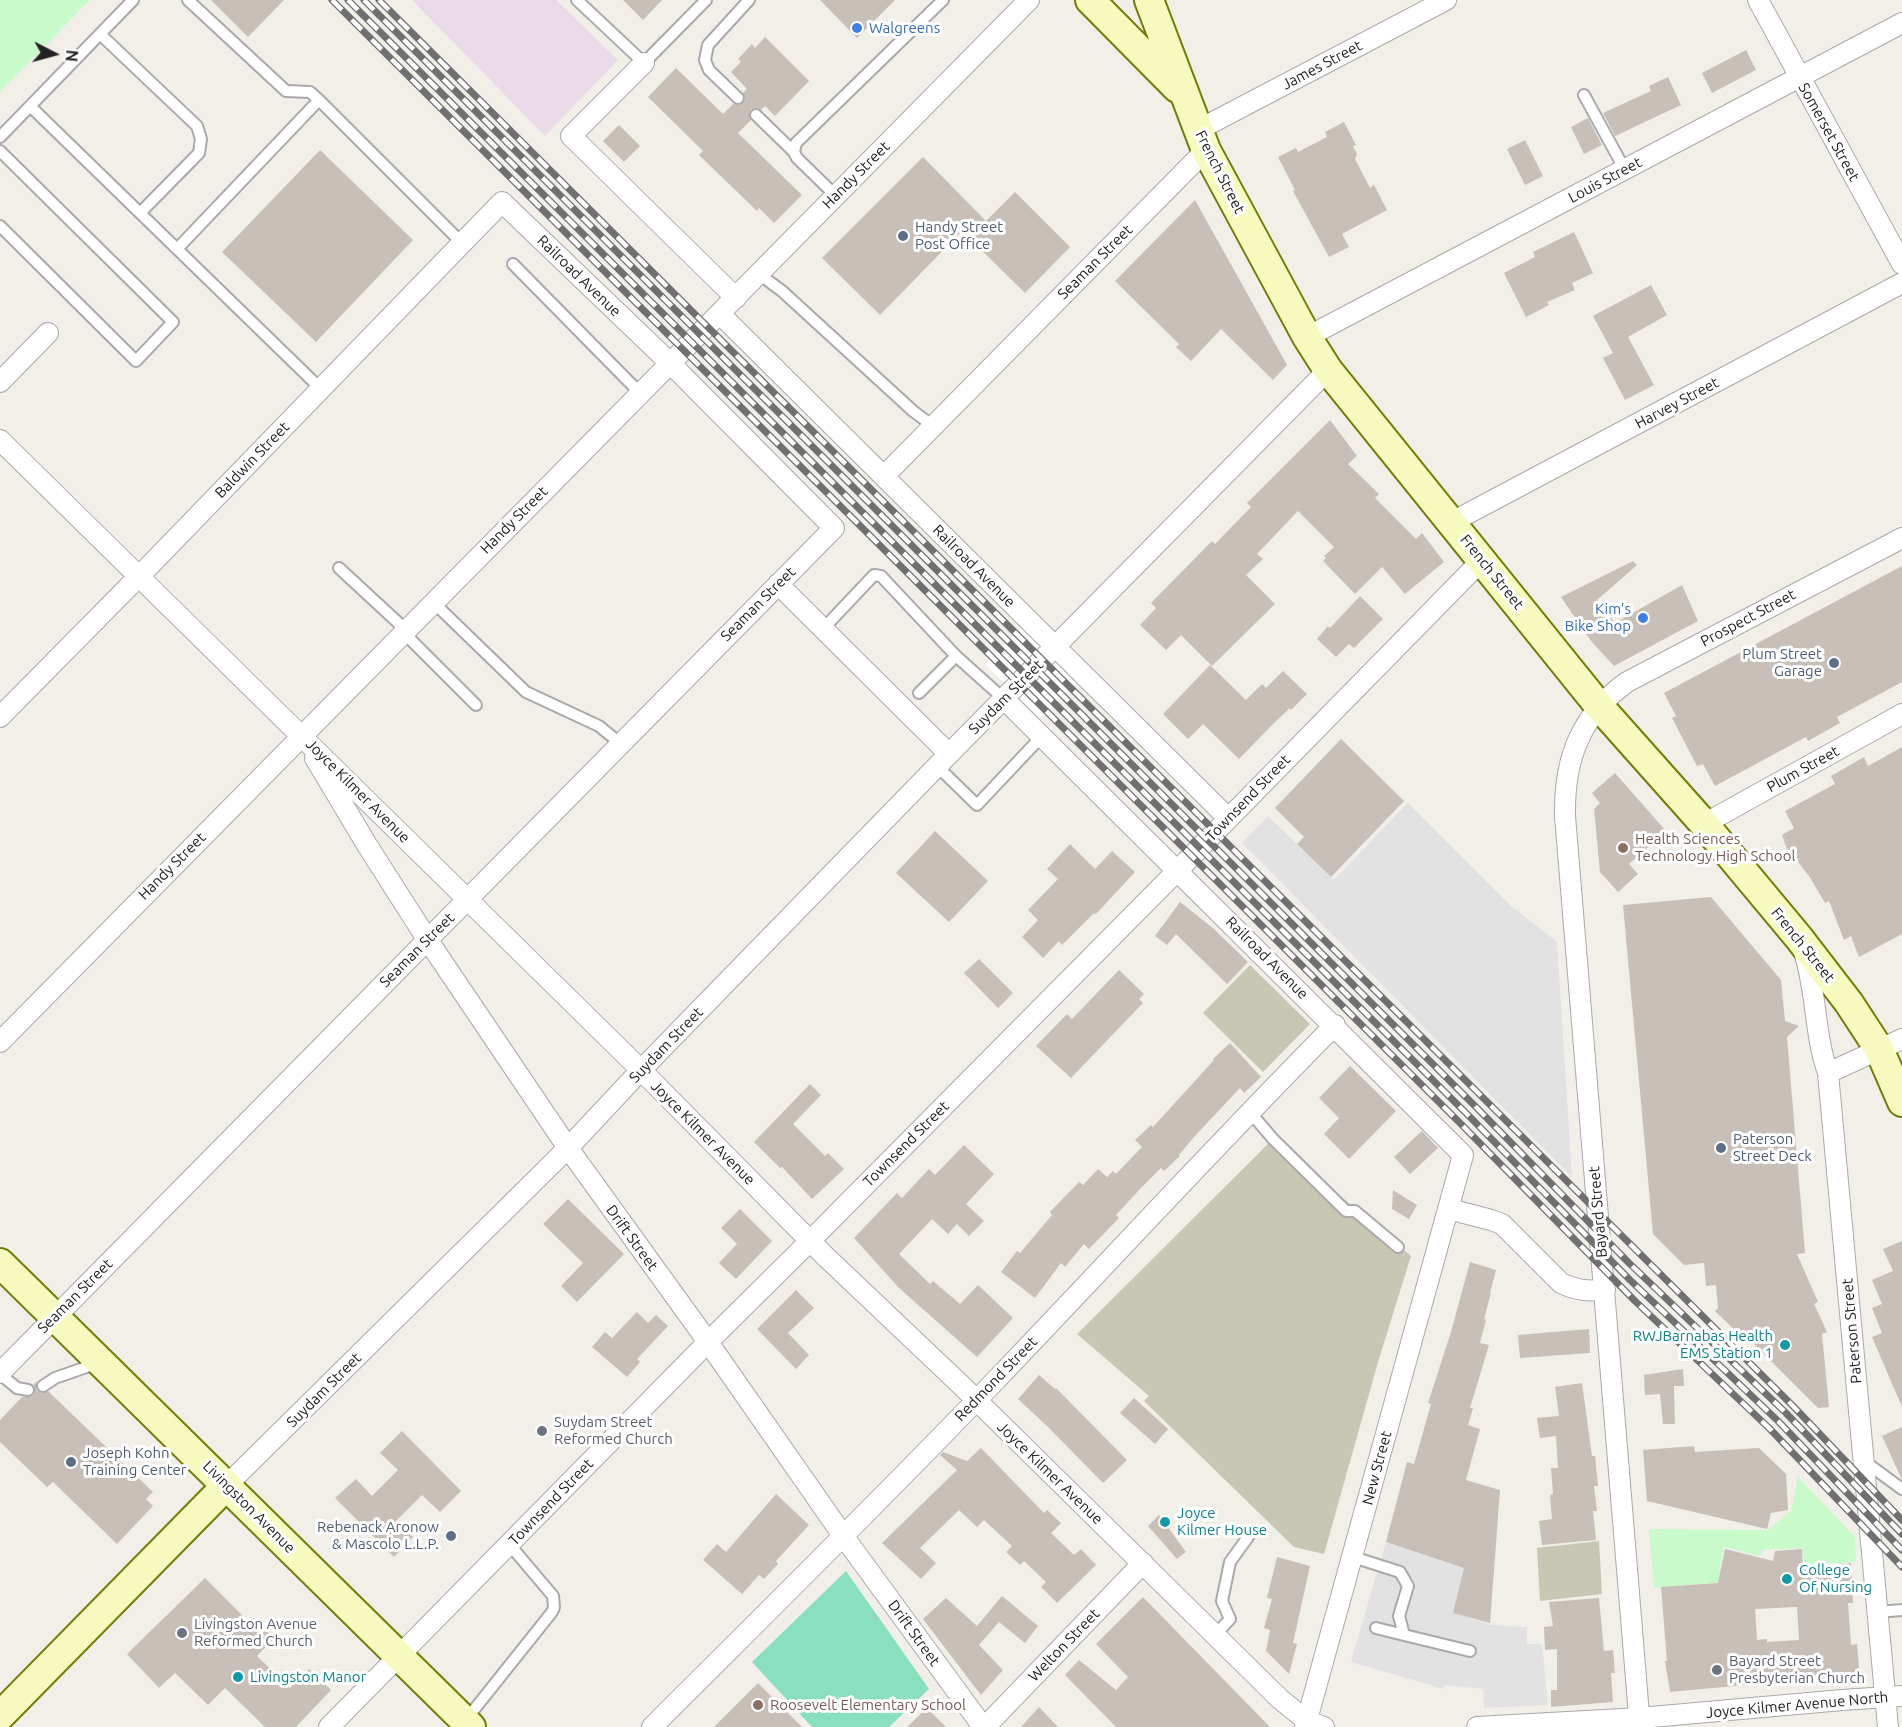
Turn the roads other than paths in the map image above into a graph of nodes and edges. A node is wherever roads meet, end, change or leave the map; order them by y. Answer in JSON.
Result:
{"nodes":[{"id":1,"x":133,"y":0,"type":"edge"},
{"id":2,"x":188,"y":0,"type":"edge"},
{"id":3,"x":577,"y":0,"type":"edge"},
{"id":4,"x":706,"y":0,"type":"edge"},
{"id":5,"x":749,"y":0,"type":"edge"},
{"id":6,"x":943,"y":0,"type":"edge"},
{"id":7,"x":1029,"y":0,"type":"edge"},
{"id":8,"x":1090,"y":0,"type":"edge"},
{"id":9,"x":1149,"y":0,"type":"edge"},
{"id":10,"x":1446,"y":0,"type":"edge"},
{"id":11,"x":1758,"y":0,"type":"edge"},
{"id":12,"x":1902,"y":23,"type":"edge"},
{"id":13,"x":100,"y":34,"type":"junction"},
{"id":14,"x":644,"y":63,"type":"junction"},
{"id":15,"x":1799,"y":78,"type":"junction"},
{"id":16,"x":1183,"y":94,"type":"junction"},
{"id":17,"x":1584,"y":95,"type":"dead end"},
{"id":18,"x":738,"y":98,"type":"dead end"},
{"id":19,"x":319,"y":100,"type":"junction"},
{"id":20,"x":30,"y":106,"type":"junction"},
{"id":21,"x":756,"y":115,"type":"dead end"},
{"id":22,"x":0,"y":137,"type":"edge"},
{"id":23,"x":1202,"y":140,"type":"junction"},
{"id":24,"x":0,"y":151,"type":"edge"},
{"id":25,"x":794,"y":152,"type":"junction"},
{"id":26,"x":1625,"y":170,"type":"junction"},
{"id":27,"x":836,"y":196,"type":"junction"},
{"id":28,"x":502,"y":202,"type":"joint"},
{"id":29,"x":140,"y":213,"type":"junction"},
{"id":30,"x":0,"y":226,"type":"edge"},
{"id":31,"x":462,"y":243,"type":"junction"},
{"id":32,"x":177,"y":249,"type":"junction"},
{"id":33,"x":513,"y":264,"type":"dead end"},
{"id":34,"x":1902,"y":264,"type":"edge"},
{"id":35,"x":759,"y":274,"type":"junction"},
{"id":36,"x":1902,"y":283,"type":"edge"},
{"id":37,"x":736,"y":298,"type":"junction"},
{"id":38,"x":720,"y":314,"type":"junction"},
{"id":39,"x":48,"y":333,"type":"dead end"},
{"id":40,"x":1307,"y":337,"type":"junction"},
{"id":41,"x":670,"y":363,"type":"junction"},
{"id":42,"x":1329,"y":370,"type":"junction"},
{"id":43,"x":0,"y":382,"type":"edge"},
{"id":44,"x":321,"y":389,"type":"junction"},
{"id":45,"x":640,"y":393,"type":"junction"},
{"id":46,"x":933,"y":426,"type":"junction"},
{"id":47,"x":0,"y":440,"type":"edge"},
{"id":48,"x":884,"y":476,"type":"junction"},
{"id":49,"x":1452,"y":522,"type":"junction"},
{"id":50,"x":834,"y":528,"type":"joint"},
{"id":51,"x":1902,"y":538,"type":"edge"},
{"id":52,"x":1482,"y":560,"type":"junction"},
{"id":53,"x":339,"y":568,"type":"dead end"},
{"id":54,"x":140,"y":576,"type":"junction"},
{"id":55,"x":778,"y":584,"type":"junction"},
{"id":56,"x":433,"y":602,"type":"junction"},
{"id":57,"x":823,"y":629,"type":"junction"},
{"id":58,"x":405,"y":631,"type":"junction"},
{"id":59,"x":1056,"y":647,"type":"junction"},
{"id":60,"x":956,"y":656,"type":"junction"},
{"id":61,"x":920,"y":693,"type":"dead end"},
{"id":62,"x":1005,"y":699,"type":"junction"},
{"id":63,"x":476,"y":705,"type":"dead end"},
{"id":64,"x":1599,"y":706,"type":"junction"},
{"id":65,"x":1902,"y":714,"type":"edge"},
{"id":66,"x":0,"y":717,"type":"edge"},
{"id":67,"x":301,"y":735,"type":"junction"},
{"id":68,"x":1042,"y":736,"type":"junction"},
{"id":69,"x":621,"y":744,"type":"junction"},
{"id":70,"x":943,"y":760,"type":"junction"},
{"id":71,"x":1228,"y":818,"type":"junction"},
{"id":72,"x":1704,"y":824,"type":"junction"},
{"id":73,"x":1178,"y":870,"type":"junction"},
{"id":74,"x":467,"y":900,"type":"junction"},
{"id":75,"x":427,"y":939,"type":"junction"},
{"id":76,"x":1799,"y":939,"type":"junction"},
{"id":77,"x":1335,"y":1025,"type":"junction"},
{"id":78,"x":0,"y":1042,"type":"edge"},
{"id":79,"x":1890,"y":1044,"type":"edge"},
{"id":80,"x":641,"y":1070,"type":"junction"},
{"id":81,"x":1828,"y":1073,"type":"junction"},
{"id":82,"x":1902,"y":1102,"type":"edge"},
{"id":83,"x":1250,"y":1112,"type":"junction"},
{"id":84,"x":568,"y":1148,"type":"junction"},
{"id":85,"x":1449,"y":1209,"type":"junction"},
{"id":86,"x":810,"y":1242,"type":"junction"},
{"id":87,"x":1398,"y":1247,"type":"dead end"},
{"id":88,"x":0,"y":1263,"type":"edge"},
{"id":89,"x":1605,"y":1290,"type":"junction"},
{"id":90,"x":55,"y":1317,"type":"junction"},
{"id":91,"x":708,"y":1342,"type":"junction"},
{"id":92,"x":100,"y":1362,"type":"junction"},
{"id":93,"x":0,"y":1374,"type":"edge"},
{"id":94,"x":43,"y":1386,"type":"dead end"},
{"id":95,"x":28,"y":1390,"type":"dead end"},
{"id":96,"x":976,"y":1400,"type":"junction"},
{"id":97,"x":1864,"y":1460,"type":"junction"},
{"id":98,"x":227,"y":1485,"type":"junction"},
{"id":99,"x":1902,"y":1489,"type":"edge"},
{"id":100,"x":844,"y":1537,"type":"junction"},
{"id":101,"x":1248,"y":1537,"type":"dead end"},
{"id":102,"x":509,"y":1545,"type":"junction"},
{"id":103,"x":1353,"y":1557,"type":"junction"},
{"id":104,"x":1143,"y":1563,"type":"junction"},
{"id":105,"x":1902,"y":1610,"type":"edge"},
{"id":106,"x":1878,"y":1612,"type":"junction"},
{"id":107,"x":1376,"y":1628,"type":"dead end"},
{"id":108,"x":1215,"y":1635,"type":"junction"},
{"id":109,"x":1404,"y":1635,"type":"junction"},
{"id":110,"x":1470,"y":1651,"type":"dead end"},
{"id":111,"x":400,"y":1656,"type":"junction"},
{"id":112,"x":1894,"y":1697,"type":"edge"},
{"id":113,"x":0,"y":1716,"type":"edge"},
{"id":114,"x":1640,"y":1723,"type":"edge"},
{"id":115,"x":468,"y":1724,"type":"edge"},
{"id":116,"x":1312,"y":1725,"type":"edge"},
{"id":117,"x":329,"y":1727,"type":"edge"},
{"id":118,"x":652,"y":1727,"type":"edge"},
{"id":119,"x":984,"y":1727,"type":"edge"},
{"id":120,"x":1477,"y":1727,"type":"edge"},
{"id":121,"x":1888,"y":1727,"type":"edge"}],
"edges":[{"from":1,"to":13,"type":"lane"},
{"from":2,"to":19,"type":"lane"},
{"from":3,"to":14,"type":"lane"},
{"from":4,"to":14,"type":"lane"},
{"from":5,"to":18,"type":"lane"},
{"from":6,"to":25,"type":"lane"},
{"from":7,"to":27,"type":"street","name":"Handy Street"},
{"from":8,"to":16,"type":"main road"},
{"from":9,"to":16,"type":"main road","name":"French Street"},
{"from":10,"to":23,"type":"street","name":"James Street"},
{"from":11,"to":15,"type":"street","name":"Somerset Street"},
{"from":12,"to":15,"type":"street","name":"Louis Street"},
{"from":13,"to":20,"type":"lane"},
{"from":13,"to":29,"type":"lane"},
{"from":14,"to":37,"type":"street"},
{"from":15,"to":26,"type":"street","name":"Louis Street"},
{"from":15,"to":34,"type":"street","name":"Somerset Street"},
{"from":16,"to":23,"type":"main road","name":"French Street"},
{"from":17,"to":26,"type":"lane"},
{"from":19,"to":31,"type":"lane"},
{"from":19,"to":32,"type":"lane"},
{"from":20,"to":22,"type":"lane"},
{"from":20,"to":29,"type":"lane"},
{"from":21,"to":25,"type":"lane"},
{"from":23,"to":40,"type":"main road","name":"French Street"},
{"from":23,"to":46,"type":"street","name":"Seaman Street"},
{"from":24,"to":30,"type":"lane"},
{"from":25,"to":27,"type":"lane"},
{"from":26,"to":40,"type":"street","name":"Louis Street"},
{"from":27,"to":35,"type":"street","name":"Handy Street"},
{"from":28,"to":31,"type":"street","name":"Baldwin Street"},
{"from":28,"to":41,"type":"street","name":"Railroad Avenue"},
{"from":29,"to":32,"type":"lane"},
{"from":31,"to":44,"type":"street","name":"Baldwin Street"},
{"from":32,"to":44,"type":"lane"},
{"from":33,"to":45,"type":"lane"},
{"from":35,"to":37,"type":"street","name":"Handy Street"},
{"from":35,"to":46,"type":"lane"},
{"from":36,"to":49,"type":"street","name":"Harvey Street"},
{"from":37,"to":38,"type":"street","name":"Handy Street"},
{"from":38,"to":41,"type":"street","name":"Handy Street"},
{"from":38,"to":48,"type":"street","name":"Railroad Avenue"},
{"from":39,"to":43,"type":"street"},
{"from":40,"to":42,"type":"main road","name":"French Street"},
{"from":41,"to":45,"type":"street","name":"Handy Street"},
{"from":41,"to":50,"type":"street","name":"Railroad Avenue"},
{"from":42,"to":49,"type":"main road","name":"French Street"},
{"from":42,"to":59,"type":"street","name":"Suydam Street"},
{"from":44,"to":54,"type":"street","name":"Baldwin Street"},
{"from":45,"to":56,"type":"street","name":"Handy Street"},
{"from":46,"to":48,"type":"street","name":"Seaman Street"},
{"from":47,"to":54,"type":"street","name":"Joyce Kilmer Avenue"},
{"from":48,"to":59,"type":"street","name":"Railroad Avenue"},
{"from":49,"to":52,"type":"main road","name":"French Street"},
{"from":50,"to":55,"type":"street","name":"Seaman Street"},
{"from":51,"to":64,"type":"street","name":"Prospect Street"},
{"from":52,"to":64,"type":"main road","name":"French Street"},
{"from":52,"to":71,"type":"street","name":"Townsend Street"},
{"from":53,"to":58,"type":"lane"},
{"from":54,"to":66,"type":"street","name":"Baldwin Street"},
{"from":54,"to":67,"type":"street","name":"Joyce Kilmer Avenue"},
{"from":55,"to":57,"type":"street"},
{"from":55,"to":69,"type":"street","name":"Seaman Street"},
{"from":56,"to":58,"type":"street","name":"Handy Street"},
{"from":56,"to":69,"type":"lane"},
{"from":57,"to":60,"type":"lane"},
{"from":57,"to":70,"type":"street"},
{"from":58,"to":63,"type":"lane"},
{"from":58,"to":67,"type":"street","name":"Handy Street"},
{"from":59,"to":62,"type":"street","name":"Suydam Street"},
{"from":59,"to":71,"type":"street","name":"Railroad Avenue"},
{"from":60,"to":61,"type":"lane"},
{"from":60,"to":62,"type":"lane"},
{"from":62,"to":68,"type":"street","name":"Railroad Avenue"},
{"from":62,"to":70,"type":"street","name":"Suydam Street"},
{"from":64,"to":72,"type":"main road","name":"French Street"},
{"from":64,"to":89,"type":"street","name":"Bayard Street"},
{"from":65,"to":72,"type":"street","name":"Plum Street"},
{"from":67,"to":74,"type":"street","name":"Joyce Kilmer Avenue"},
{"from":67,"to":75,"type":"street","name":"Drift Street"},
{"from":67,"to":78,"type":"street","name":"Handy Street"},
{"from":68,"to":70,"type":"lane"},
{"from":68,"to":73,"type":"street","name":"Railroad Avenue"},
{"from":69,"to":74,"type":"street","name":"Seaman Street"},
{"from":70,"to":80,"type":"street","name":"Suydam Street"},
{"from":71,"to":73,"type":"street","name":"Townsend Street"},
{"from":72,"to":76,"type":"main road","name":"French Street"},
{"from":73,"to":77,"type":"street","name":"Railroad Avenue"},
{"from":73,"to":86,"type":"street","name":"Townsend Street"},
{"from":74,"to":75,"type":"street","name":"Seaman Street"},
{"from":74,"to":80,"type":"street","name":"Joyce Kilmer Avenue"},
{"from":75,"to":84,"type":"street","name":"Drift Street"},
{"from":75,"to":90,"type":"street","name":"Seaman Street"},
{"from":76,"to":79,"type":"main road","name":"French Street"},
{"from":76,"to":81,"type":"street","name":"Paterson Street"},
{"from":77,"to":83,"type":"street","name":"Redmond Street"},
{"from":77,"to":85,"type":"street","name":"Railroad Avenue"},
{"from":79,"to":81,"type":"street"},
{"from":79,"to":82,"type":"main road","name":"French Street"},
{"from":80,"to":84,"type":"street","name":"Suydam Street"},
{"from":80,"to":86,"type":"street","name":"Joyce Kilmer Avenue"},
{"from":81,"to":97,"type":"street","name":"Paterson Street"},
{"from":83,"to":87,"type":"lane"},
{"from":83,"to":96,"type":"street","name":"Redmond Street"},
{"from":84,"to":91,"type":"street","name":"Drift Street"},
{"from":84,"to":98,"type":"street","name":"Suydam Street"},
{"from":85,"to":89,"type":"street"},
{"from":85,"to":103,"type":"street","name":"New Street"},
{"from":86,"to":91,"type":"street","name":"Townsend Street"},
{"from":86,"to":96,"type":"street","name":"Joyce Kilmer Avenue"},
{"from":88,"to":90,"type":"main road","name":"Livingston Avenue"},
{"from":89,"to":114,"type":"street","name":"Bayard Street"},
{"from":90,"to":92,"type":"main road","name":"Livingston Avenue"},
{"from":90,"to":93,"type":"street","name":"Seaman Street"},
{"from":91,"to":100,"type":"street","name":"Drift Street"},
{"from":91,"to":102,"type":"street","name":"Townsend Street"},
{"from":92,"to":94,"type":"lane"},
{"from":92,"to":98,"type":"main road","name":"Livingston Avenue"},
{"from":93,"to":95,"type":"lane"},
{"from":96,"to":100,"type":"street","name":"Redmond Street"},
{"from":96,"to":104,"type":"street","name":"Joyce Kilmer Avenue"},
{"from":97,"to":99,"type":"lane"},
{"from":97,"to":106,"type":"street","name":"Paterson Street"},
{"from":98,"to":111,"type":"main road","name":"Livingston Avenue"},
{"from":98,"to":113,"type":"main road","name":"Suydam Street"},
{"from":100,"to":118,"type":"street","name":"Redmond Street"},
{"from":100,"to":119,"type":"street","name":"Drift Street"},
{"from":101,"to":108,"type":"lane"},
{"from":102,"to":111,"type":"street","name":"Townsend Street"},
{"from":102,"to":115,"type":"lane"},
{"from":103,"to":109,"type":"lane"},
{"from":103,"to":116,"type":"street","name":"New Street"},
{"from":104,"to":108,"type":"street","name":"Joyce Kilmer Avenue"},
{"from":104,"to":119,"type":"street","name":"Welton Street"},
{"from":105,"to":106,"type":"lane"},
{"from":106,"to":112,"type":"street","name":"Paterson Street"},
{"from":107,"to":109,"type":"lane"},
{"from":108,"to":116,"type":"street","name":"Joyce Kilmer Avenue"},
{"from":109,"to":110,"type":"lane"},
{"from":111,"to":115,"type":"main road","name":"Livingston Avenue"},
{"from":111,"to":117,"type":"street","name":"Townsend Street"},
{"from":112,"to":114,"type":"street","name":"Joyce Kilmer Avenue North"},
{"from":112,"to":121,"type":"street","name":"Paterson Street"},
{"from":114,"to":120,"type":"street","name":"Joyce Kilmer Avenue North"}]}
